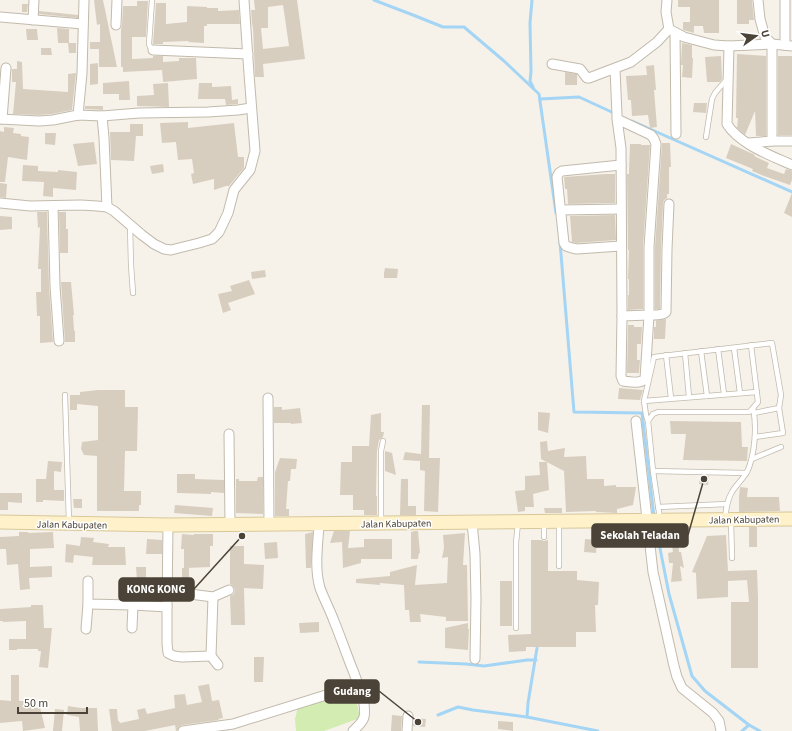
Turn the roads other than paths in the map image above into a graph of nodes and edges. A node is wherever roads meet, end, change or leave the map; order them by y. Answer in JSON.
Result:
{"nodes":[{"id":1,"x":34,"y":0,"type":"edge"},
{"id":2,"x":84,"y":0,"type":"edge"},
{"id":3,"x":117,"y":0,"type":"edge"},
{"id":4,"x":152,"y":0,"type":"edge"},
{"id":5,"x":244,"y":0,"type":"edge"},
{"id":6,"x":667,"y":0,"type":"edge"},
{"id":7,"x":758,"y":0,"type":"edge"},
{"id":8,"x":785,"y":0,"type":"edge"},
{"id":9,"x":0,"y":17,"type":"edge"},
{"id":10,"x":33,"y":20,"type":"junction"},
{"id":11,"x":83,"y":24,"type":"junction"},
{"id":12,"x":116,"y":25,"type":"dead end"},
{"id":13,"x":672,"y":31,"type":"junction"},
{"id":14,"x":772,"y":44,"type":"junction"},
{"id":15,"x":789,"y":45,"type":"edge"},
{"id":16,"x":729,"y":46,"type":"junction"},
{"id":17,"x":153,"y":50,"type":"joint"},
{"id":18,"x":248,"y":54,"type":"junction"},
{"id":19,"x":552,"y":64,"type":"dead end"},
{"id":20,"x":6,"y":68,"type":"dead end"},
{"id":21,"x":615,"y":69,"type":"junction"},
{"id":22,"x":728,"y":78,"type":"junction"},
{"id":23,"x":252,"y":108,"type":"junction"},
{"id":24,"x":617,"y":113,"type":"junction"},
{"id":25,"x":78,"y":115,"type":"junction"},
{"id":26,"x":102,"y":116,"type":"junction"},
{"id":27,"x":1,"y":119,"type":"edge"},
{"id":28,"x":676,"y":134,"type":"dead end"},
{"id":29,"x":706,"y":137,"type":"dead end"},
{"id":30,"x":772,"y":141,"type":"junction"},
{"id":31,"x":792,"y":141,"type":"edge"},
{"id":32,"x":749,"y":143,"type":"junction"},
{"id":33,"x":792,"y":164,"type":"edge"},
{"id":34,"x":621,"y":165,"type":"junction"},
{"id":35,"x":0,"y":203,"type":"edge"},
{"id":36,"x":669,"y":204,"type":"dead end"},
{"id":37,"x":53,"y":206,"type":"junction"},
{"id":38,"x":107,"y":207,"type":"junction"},
{"id":39,"x":621,"y":209,"type":"junction"},
{"id":40,"x":561,"y":210,"type":"junction"},
{"id":41,"x":130,"y":224,"type":"junction"},
{"id":42,"x":621,"y":246,"type":"junction"},
{"id":43,"x":134,"y":293,"type":"dead end"},
{"id":44,"x":649,"y":315,"type":"junction"},
{"id":45,"x":622,"y":316,"type":"junction"},
{"id":46,"x":59,"y":341,"type":"dead end"},
{"id":47,"x":751,"y":345,"type":"junction"},
{"id":48,"x":734,"y":348,"type":"junction"},
{"id":49,"x":718,"y":349,"type":"junction"},
{"id":50,"x":701,"y":351,"type":"junction"},
{"id":51,"x":685,"y":353,"type":"junction"},
{"id":52,"x":666,"y":356,"type":"junction"},
{"id":53,"x":757,"y":392,"type":"junction"},
{"id":54,"x":740,"y":393,"type":"junction"},
{"id":55,"x":724,"y":394,"type":"junction"},
{"id":56,"x":65,"y":395,"type":"dead end"},
{"id":57,"x":706,"y":396,"type":"junction"},
{"id":58,"x":689,"y":397,"type":"junction"},
{"id":59,"x":268,"y":398,"type":"dead end"},
{"id":60,"x":671,"y":398,"type":"junction"},
{"id":61,"x":644,"y":401,"type":"junction"},
{"id":62,"x":779,"y":408,"type":"junction"},
{"id":63,"x":753,"y":410,"type":"junction"},
{"id":64,"x":636,"y":421,"type":"dead end"},
{"id":65,"x":648,"y":421,"type":"junction"},
{"id":66,"x":229,"y":434,"type":"dead end"},
{"id":67,"x":755,"y":437,"type":"junction"},
{"id":68,"x":383,"y":441,"type":"dead end"},
{"id":69,"x":782,"y":447,"type":"dead end"},
{"id":70,"x":752,"y":460,"type":"junction"},
{"id":71,"x":653,"y":471,"type":"junction"},
{"id":72,"x":746,"y":472,"type":"junction"},
{"id":73,"x":727,"y":504,"type":"junction"},
{"id":74,"x":658,"y":507,"type":"junction"},
{"id":75,"x":792,"y":519,"type":"edge"},
{"id":76,"x":654,"y":520,"type":"junction"},
{"id":77,"x":728,"y":520,"type":"junction"},
{"id":78,"x":518,"y":521,"type":"junction"},
{"id":79,"x":544,"y":521,"type":"junction"},
{"id":80,"x":559,"y":521,"type":"junction"},
{"id":81,"x":0,"y":522,"type":"edge"},
{"id":82,"x":472,"y":522,"type":"junction"},
{"id":83,"x":381,"y":523,"type":"junction"},
{"id":84,"x":69,"y":524,"type":"junction"},
{"id":85,"x":230,"y":524,"type":"junction"},
{"id":86,"x":269,"y":524,"type":"junction"},
{"id":87,"x":319,"y":524,"type":"junction"},
{"id":88,"x":168,"y":525,"type":"junction"},
{"id":89,"x":544,"y":537,"type":"dead end"},
{"id":90,"x":732,"y":558,"type":"dead end"},
{"id":91,"x":559,"y":566,"type":"dead end"},
{"id":92,"x":88,"y":581,"type":"dead end"},
{"id":93,"x":229,"y":590,"type":"dead end"},
{"id":94,"x":167,"y":591,"type":"junction"},
{"id":95,"x":213,"y":597,"type":"junction"},
{"id":96,"x":88,"y":604,"type":"junction"},
{"id":97,"x":133,"y":605,"type":"junction"},
{"id":98,"x":167,"y":606,"type":"junction"},
{"id":99,"x":132,"y":628,"type":"dead end"},
{"id":100,"x":516,"y":628,"type":"dead end"},
{"id":101,"x":86,"y":629,"type":"dead end"},
{"id":102,"x":211,"y":656,"type":"junction"},
{"id":103,"x":475,"y":659,"type":"dead end"},
{"id":104,"x":218,"y":665,"type":"dead end"},
{"id":105,"x":358,"y":685,"type":"junction"},
{"id":106,"x":408,"y":716,"type":"dead end"},
{"id":107,"x":183,"y":731,"type":"edge"},
{"id":108,"x":353,"y":731,"type":"edge"},
{"id":109,"x":407,"y":731,"type":"edge"},
{"id":110,"x":721,"y":731,"type":"edge"}],
"edges":[{"from":1,"to":10,"type":"street"},
{"from":2,"to":11,"type":"street"},
{"from":3,"to":12,"type":"street"},
{"from":4,"to":17,"type":"lane"},
{"from":5,"to":18,"type":"street"},
{"from":6,"to":13,"type":"street"},
{"from":7,"to":14,"type":"street"},
{"from":8,"to":15,"type":"street"},
{"from":9,"to":10,"type":"street"},
{"from":10,"to":11,"type":"street"},
{"from":11,"to":25,"type":"street"},
{"from":13,"to":16,"type":"street"},
{"from":13,"to":21,"type":"street"},
{"from":13,"to":28,"type":"street"},
{"from":14,"to":15,"type":"street"},
{"from":14,"to":16,"type":"street"},
{"from":14,"to":30,"type":"street"},
{"from":16,"to":22,"type":"street"},
{"from":17,"to":18,"type":"street"},
{"from":18,"to":23,"type":"street"},
{"from":19,"to":21,"type":"street"},
{"from":20,"to":27,"type":"street"},
{"from":21,"to":24,"type":"street"},
{"from":22,"to":29,"type":"lane"},
{"from":22,"to":32,"type":"street"},
{"from":23,"to":26,"type":"street"},
{"from":23,"to":41,"type":"street"},
{"from":24,"to":34,"type":"street"},
{"from":24,"to":44,"type":"street"},
{"from":25,"to":26,"type":"street"},
{"from":25,"to":27,"type":"street"},
{"from":26,"to":38,"type":"street"},
{"from":30,"to":31,"type":"street"},
{"from":30,"to":32,"type":"street"},
{"from":32,"to":33,"type":"street"},
{"from":34,"to":39,"type":"street"},
{"from":34,"to":40,"type":"street"},
{"from":35,"to":37,"type":"street"},
{"from":36,"to":44,"type":"street"},
{"from":37,"to":38,"type":"street"},
{"from":37,"to":46,"type":"street"},
{"from":38,"to":41,"type":"street"},
{"from":39,"to":40,"type":"street"},
{"from":39,"to":42,"type":"street"},
{"from":40,"to":42,"type":"street"},
{"from":41,"to":43,"type":"lane"},
{"from":42,"to":45,"type":"street"},
{"from":44,"to":45,"type":"street"},
{"from":44,"to":45,"type":"street"},
{"from":47,"to":48,"type":"lane"},
{"from":47,"to":53,"type":"lane"},
{"from":47,"to":62,"type":"lane"},
{"from":48,"to":49,"type":"lane"},
{"from":48,"to":54,"type":"lane"},
{"from":49,"to":50,"type":"lane"},
{"from":49,"to":55,"type":"lane"},
{"from":50,"to":51,"type":"lane"},
{"from":50,"to":57,"type":"lane"},
{"from":51,"to":52,"type":"lane"},
{"from":51,"to":58,"type":"lane"},
{"from":52,"to":60,"type":"lane"},
{"from":52,"to":61,"type":"lane"},
{"from":53,"to":54,"type":"lane"},
{"from":53,"to":63,"type":"lane"},
{"from":54,"to":55,"type":"lane"},
{"from":55,"to":57,"type":"lane"},
{"from":56,"to":84,"type":"lane"},
{"from":57,"to":58,"type":"lane"},
{"from":58,"to":60,"type":"lane"},
{"from":59,"to":86,"type":"street"},
{"from":60,"to":61,"type":"lane"},
{"from":61,"to":65,"type":"lane"},
{"from":62,"to":63,"type":"lane"},
{"from":62,"to":67,"type":"lane"},
{"from":63,"to":65,"type":"lane"},
{"from":63,"to":67,"type":"lane"},
{"from":64,"to":76,"type":"street"},
{"from":65,"to":71,"type":"lane"},
{"from":66,"to":85,"type":"street"},
{"from":67,"to":70,"type":"lane"},
{"from":68,"to":83,"type":"lane"},
{"from":69,"to":70,"type":"lane"},
{"from":70,"to":72,"type":"lane"},
{"from":71,"to":72,"type":"lane"},
{"from":71,"to":74,"type":"lane"},
{"from":72,"to":73,"type":"lane"},
{"from":73,"to":74,"type":"lane"},
{"from":73,"to":77,"type":"lane"},
{"from":74,"to":76,"type":"lane"},
{"from":75,"to":77,"type":"main road","name":"Jalan Kabupaten"},
{"from":76,"to":77,"type":"main road","name":"Jalan Kabupaten"},
{"from":76,"to":80,"type":"main road","name":"Jalan Kabupaten"},
{"from":76,"to":110,"type":"street"},
{"from":77,"to":90,"type":"lane"},
{"from":78,"to":79,"type":"main road","name":"Jalan Kabupaten"},
{"from":78,"to":82,"type":"main road","name":"Jalan Kabupaten"},
{"from":78,"to":100,"type":"lane"},
{"from":79,"to":80,"type":"main road","name":"Jalan Kabupaten"},
{"from":79,"to":89,"type":"lane"},
{"from":80,"to":91,"type":"lane"},
{"from":81,"to":84,"type":"main road","name":"Jalan Kabupaten"},
{"from":82,"to":83,"type":"main road","name":"Jalan Kabupaten"},
{"from":82,"to":103,"type":"street"},
{"from":83,"to":87,"type":"main road","name":"Jalan Kabupaten"},
{"from":84,"to":88,"type":"main road","name":"Jalan Kabupaten"},
{"from":85,"to":86,"type":"main road","name":"Jalan Kabupaten"},
{"from":85,"to":88,"type":"main road","name":"Jalan Kabupaten"},
{"from":86,"to":87,"type":"main road","name":"Jalan Kabupaten"},
{"from":87,"to":105,"type":"street"},
{"from":88,"to":94,"type":"street"},
{"from":92,"to":96,"type":"street"},
{"from":93,"to":95,"type":"street"},
{"from":94,"to":95,"type":"street"},
{"from":94,"to":98,"type":"street"},
{"from":95,"to":102,"type":"street"},
{"from":96,"to":97,"type":"street"},
{"from":96,"to":101,"type":"street"},
{"from":97,"to":98,"type":"street"},
{"from":97,"to":99,"type":"street"},
{"from":98,"to":102,"type":"street"},
{"from":102,"to":104,"type":"street"},
{"from":105,"to":107,"type":"street"},
{"from":105,"to":108,"type":"street"},
{"from":106,"to":109,"type":"street"}]}
